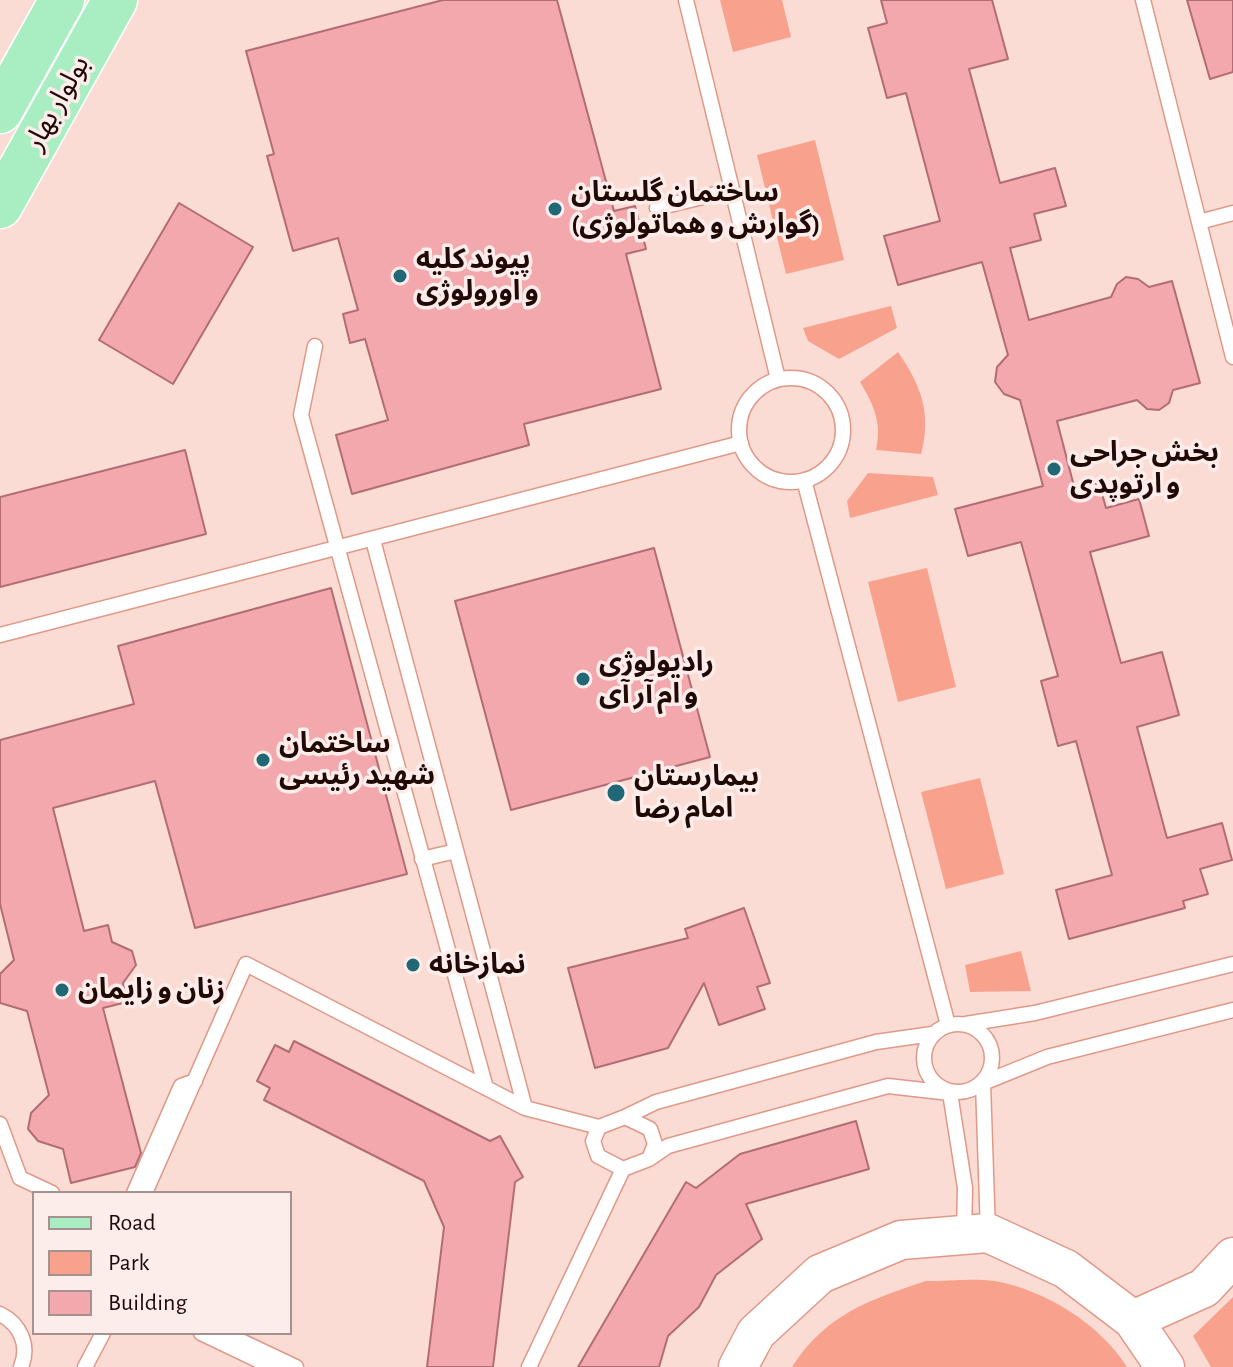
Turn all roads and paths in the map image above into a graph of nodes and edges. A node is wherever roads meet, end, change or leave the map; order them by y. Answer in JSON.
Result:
{"nodes":[{"id":1,"x":62,"y":0,"type":"edge"},
{"id":2,"x":115,"y":0,"type":"edge"},
{"id":3,"x":686,"y":0,"type":"edge"},
{"id":4,"x":1143,"y":0,"type":"edge"},
{"id":5,"x":0,"y":111,"type":"edge"},
{"id":6,"x":732,"y":190,"type":"junction"},
{"id":7,"x":0,"y":206,"type":"edge"},
{"id":8,"x":657,"y":208,"type":"dead end"},
{"id":9,"x":1233,"y":213,"type":"edge"},
{"id":10,"x":1199,"y":222,"type":"junction"},
{"id":11,"x":315,"y":346,"type":"dead end"},
{"id":12,"x":1233,"y":357,"type":"edge"},
{"id":13,"x":778,"y":379,"type":"junction"},
{"id":14,"x":741,"y":443,"type":"junction"},
{"id":15,"x":804,"y":480,"type":"junction"},
{"id":16,"x":373,"y":540,"type":"junction"},
{"id":17,"x":336,"y":549,"type":"junction"},
{"id":18,"x":0,"y":635,"type":"edge"},
{"id":19,"x":456,"y":851,"type":"junction"},
{"id":20,"x":422,"y":859,"type":"junction"},
{"id":21,"x":1233,"y":964,"type":"edge"},
{"id":22,"x":1233,"y":1010,"type":"edge"},
{"id":23,"x":966,"y":1024,"type":"junction"},
{"id":24,"x":948,"y":1025,"type":"junction"},
{"id":25,"x":932,"y":1034,"type":"junction"},
{"id":26,"x":195,"y":1081,"type":"junction"},
{"id":27,"x":983,"y":1083,"type":"junction"},
{"id":28,"x":486,"y":1088,"type":"junction"},
{"id":29,"x":950,"y":1093,"type":"junction"},
{"id":30,"x":525,"y":1108,"type":"junction"},
{"id":31,"x":625,"y":1117,"type":"junction"},
{"id":32,"x":0,"y":1124,"type":"edge"},
{"id":33,"x":599,"y":1127,"type":"junction"},
{"id":34,"x":649,"y":1159,"type":"junction"},
{"id":35,"x":623,"y":1169,"type":"junction"},
{"id":36,"x":48,"y":1191,"type":"edge"},
{"id":37,"x":135,"y":1191,"type":"edge"},
{"id":38,"x":146,"y":1191,"type":"edge"},
{"id":39,"x":976,"y":1234,"type":"junction"},
{"id":40,"x":1233,"y":1257,"type":"edge"},
{"id":41,"x":0,"y":1314,"type":"edge"},
{"id":42,"x":1133,"y":1320,"type":"junction"},
{"id":43,"x":102,"y":1335,"type":"edge"},
{"id":44,"x":205,"y":1335,"type":"edge"},
{"id":45,"x":228,"y":1335,"type":"edge"},
{"id":46,"x":27,"y":1365,"type":"edge"},
{"id":47,"x":85,"y":1367,"type":"edge"},
{"id":48,"x":272,"y":1367,"type":"edge"},
{"id":49,"x":296,"y":1367,"type":"edge"},
{"id":50,"x":529,"y":1367,"type":"edge"},
{"id":51,"x":738,"y":1367,"type":"edge"},
{"id":52,"x":1165,"y":1367,"type":"edge"}],
"edges":[{"from":1,"to":5,"type":"main road"},
{"from":2,"to":7,"type":"main road","name":"بولوار بهار"},
{"from":3,"to":6,"type":"lane"},
{"from":4,"to":10,"type":"lane"},
{"from":6,"to":8,"type":"lane"},
{"from":6,"to":13,"type":"lane"},
{"from":9,"to":10,"type":"lane"},
{"from":10,"to":12,"type":"lane"},
{"from":11,"to":17,"type":"lane"},
{"from":13,"to":14,"type":"lane"},
{"from":13,"to":15,"type":"lane"},
{"from":14,"to":15,"type":"lane"},
{"from":14,"to":16,"type":"lane"},
{"from":15,"to":24,"type":"lane"},
{"from":16,"to":17,"type":"lane"},
{"from":16,"to":19,"type":"lane"},
{"from":17,"to":18,"type":"lane"},
{"from":17,"to":20,"type":"lane"},
{"from":19,"to":20,"type":"lane"},
{"from":19,"to":30,"type":"lane"},
{"from":20,"to":28,"type":"lane"},
{"from":21,"to":23,"type":"lane"},
{"from":22,"to":27,"type":"lane"},
{"from":23,"to":24,"type":"lane"},
{"from":23,"to":27,"type":"lane"},
{"from":24,"to":25,"type":"lane"},
{"from":25,"to":29,"type":"lane"},
{"from":25,"to":31,"type":"lane"},
{"from":26,"to":28,"type":"lane"},
{"from":26,"to":37,"type":"lane"},
{"from":26,"to":38,"type":"lane"},
{"from":27,"to":29,"type":"lane"},
{"from":27,"to":39,"type":"lane"},
{"from":28,"to":30,"type":"lane"},
{"from":29,"to":34,"type":"lane"},
{"from":29,"to":39,"type":"lane"},
{"from":30,"to":33,"type":"lane"},
{"from":31,"to":33,"type":"lane"},
{"from":31,"to":34,"type":"lane"},
{"from":32,"to":36,"type":"lane"},
{"from":33,"to":35,"type":"lane"},
{"from":34,"to":35,"type":"lane"},
{"from":35,"to":50,"type":"lane"},
{"from":39,"to":42,"type":"main road"},
{"from":39,"to":51,"type":"main road"},
{"from":40,"to":42,"type":"main road"},
{"from":41,"to":46,"type":"lane"},
{"from":42,"to":52,"type":"main road"},
{"from":43,"to":47,"type":"lane"},
{"from":44,"to":48,"type":"lane"},
{"from":45,"to":49,"type":"lane"}]}
